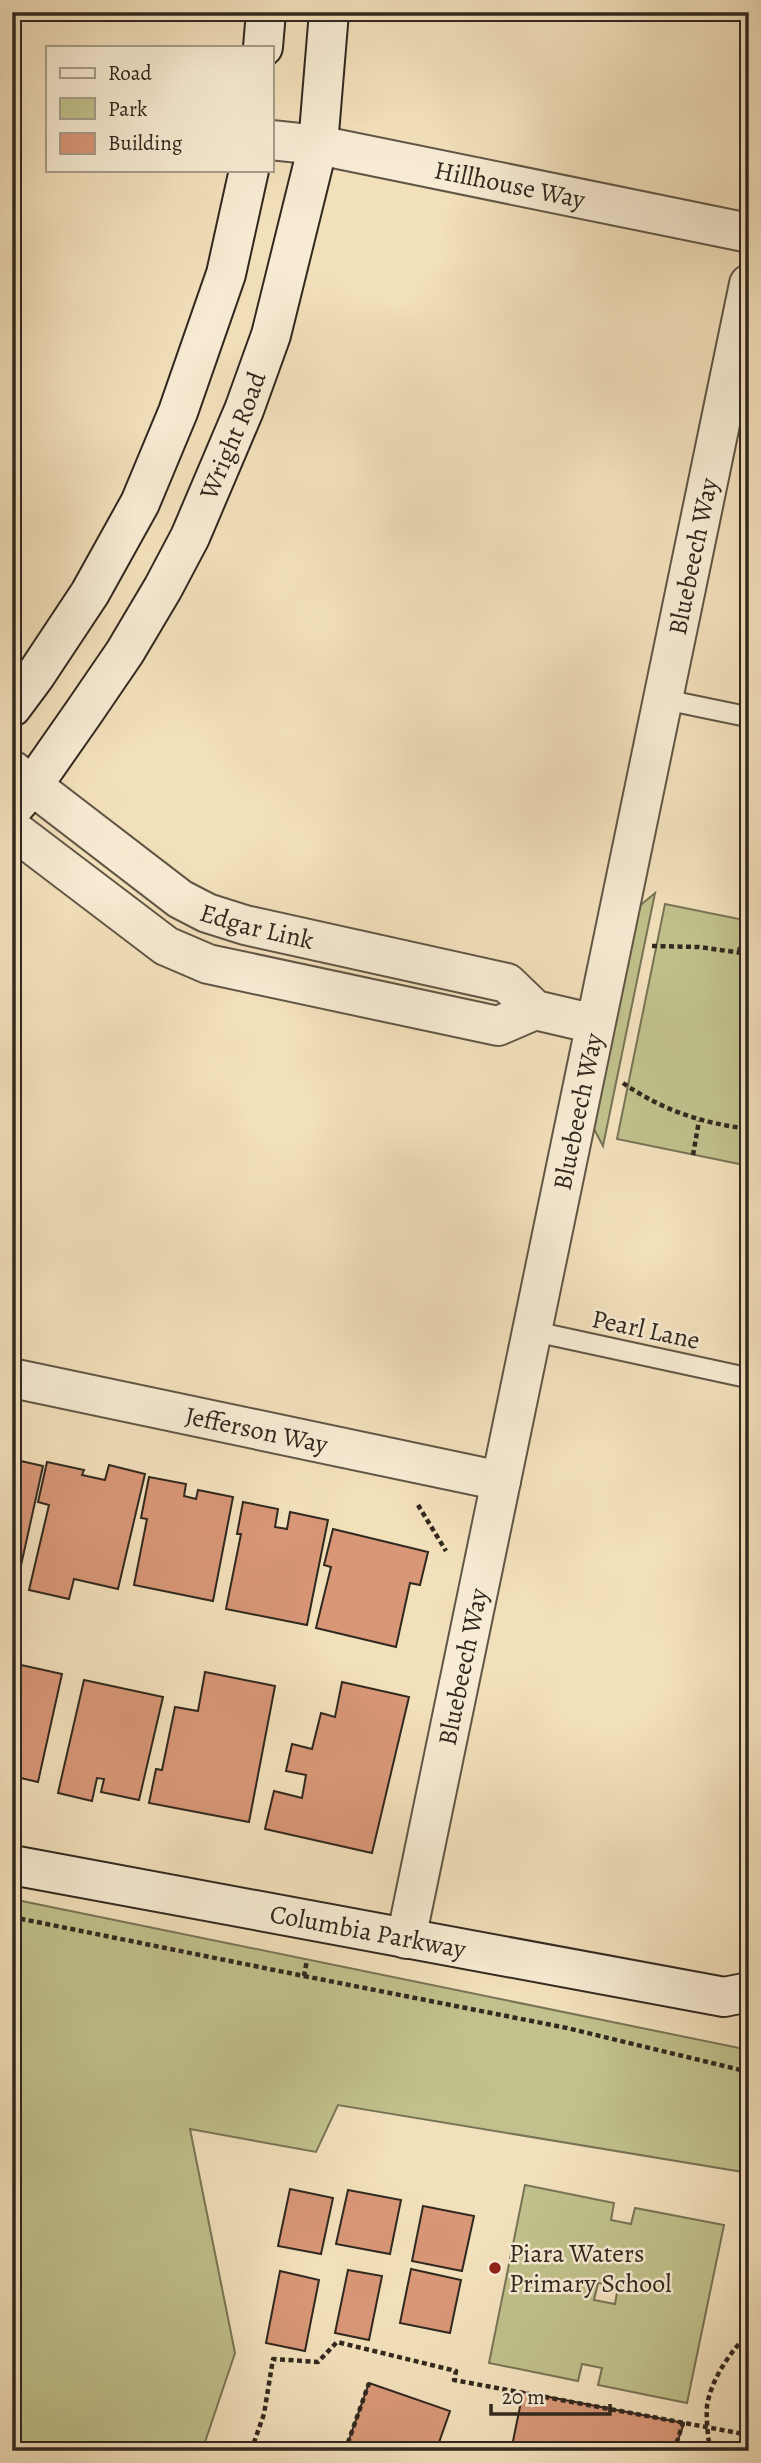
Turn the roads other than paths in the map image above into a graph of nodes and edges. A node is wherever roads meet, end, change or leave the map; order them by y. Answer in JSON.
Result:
{"nodes":[{"id":1,"x":265,"y":12,"type":"edge"},
{"id":2,"x":329,"y":12,"type":"edge"},
{"id":3,"x":263,"y":46,"type":"edge"},
{"id":4,"x":273,"y":140,"type":"edge"},
{"id":5,"x":318,"y":145,"type":"junction"},
{"id":6,"x":249,"y":172,"type":"edge"},
{"id":7,"x":749,"y":233,"type":"edge"},
{"id":8,"x":749,"y":284,"type":"edge"},
{"id":9,"x":662,"y":699,"type":"junction"},
{"id":10,"x":12,"y":706,"type":"edge"},
{"id":11,"x":749,"y":717,"type":"edge"},
{"id":12,"x":19,"y":788,"type":"edge"},
{"id":13,"x":12,"y":829,"type":"edge"},
{"id":14,"x":535,"y":1010,"type":"junction"},
{"id":15,"x":595,"y":1024,"type":"junction"},
{"id":16,"x":532,"y":1331,"type":"junction"},
{"id":17,"x":12,"y":1378,"type":"edge"},
{"id":18,"x":749,"y":1378,"type":"edge"},
{"id":19,"x":501,"y":1481,"type":"junction"},
{"id":20,"x":12,"y":1865,"type":"edge"},
{"id":21,"x":406,"y":1939,"type":"junction"},
{"id":22,"x":741,"y":2004,"type":"edge"}],
"edges":[{"from":1,"to":3,"type":"street"},
{"from":2,"to":5,"type":"street","name":"Wright Road"},
{"from":4,"to":5,"type":"street","name":"Hillhouse Way"},
{"from":5,"to":7,"type":"street","name":"Hillhouse Way"},
{"from":5,"to":12,"type":"street","name":"Wright Road"},
{"from":6,"to":10,"type":"street"},
{"from":8,"to":9,"type":"street","name":"Bluebeech Way"},
{"from":9,"to":11,"type":"lane"},
{"from":9,"to":15,"type":"street","name":"Bluebeech Way"},
{"from":12,"to":14,"type":"street","name":"Edgar Link"},
{"from":13,"to":14,"type":"street","name":"Edgar Link"},
{"from":14,"to":15,"type":"street"},
{"from":15,"to":16,"type":"street","name":"Bluebeech Way"},
{"from":16,"to":18,"type":"lane","name":"Pearl Lane"},
{"from":16,"to":19,"type":"street","name":"Bluebeech Way"},
{"from":17,"to":19,"type":"street","name":"Jefferson Way"},
{"from":19,"to":21,"type":"street","name":"Bluebeech Way"},
{"from":20,"to":21,"type":"street","name":"Columbia Parkway"},
{"from":21,"to":22,"type":"street","name":"Columbia Parkway"}]}
